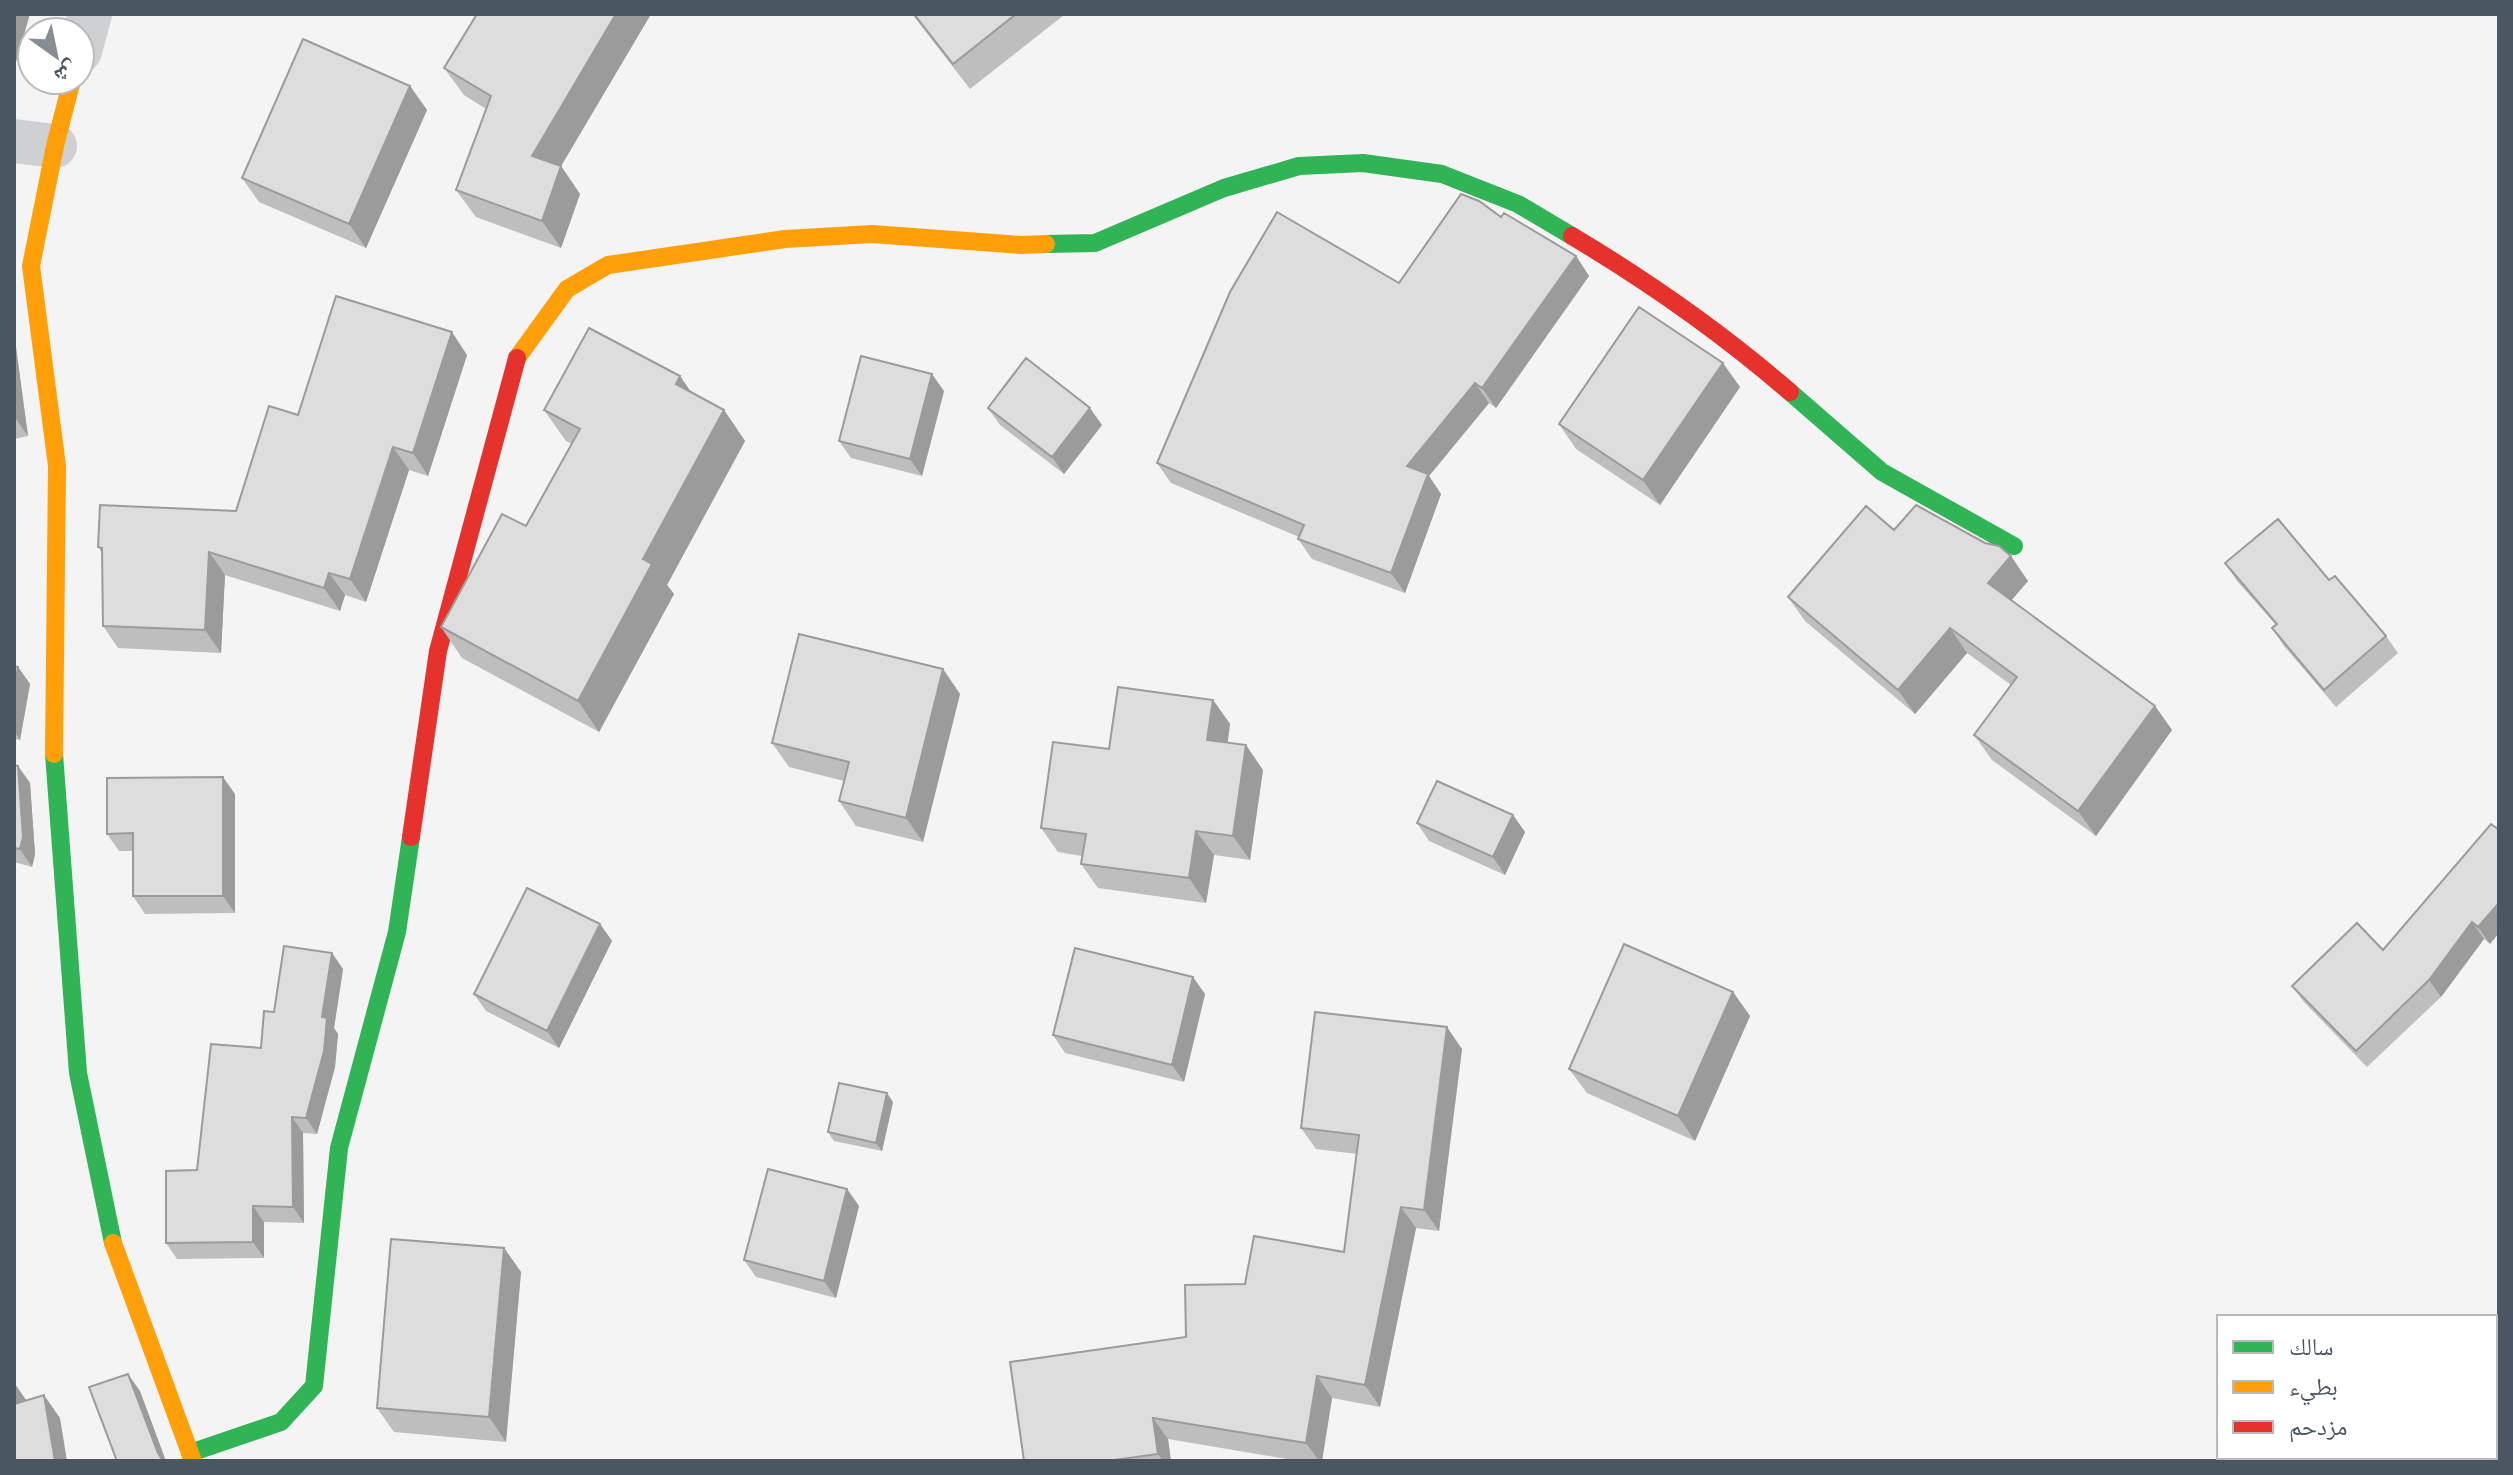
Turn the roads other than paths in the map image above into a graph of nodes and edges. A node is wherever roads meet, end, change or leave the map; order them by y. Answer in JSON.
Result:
{"nodes":[{"id":1,"x":62,"y":96,"type":"edge"},
{"id":2,"x":34,"y":144,"type":"edge"},
{"id":3,"x":2014,"y":546,"type":"dead end"},
{"id":4,"x":191,"y":1457,"type":"edge"}],
"edges":[{"from":1,"to":2,"type":"street"},
{"from":2,"to":4,"type":"street"},
{"from":3,"to":4,"type":"street"}]}
